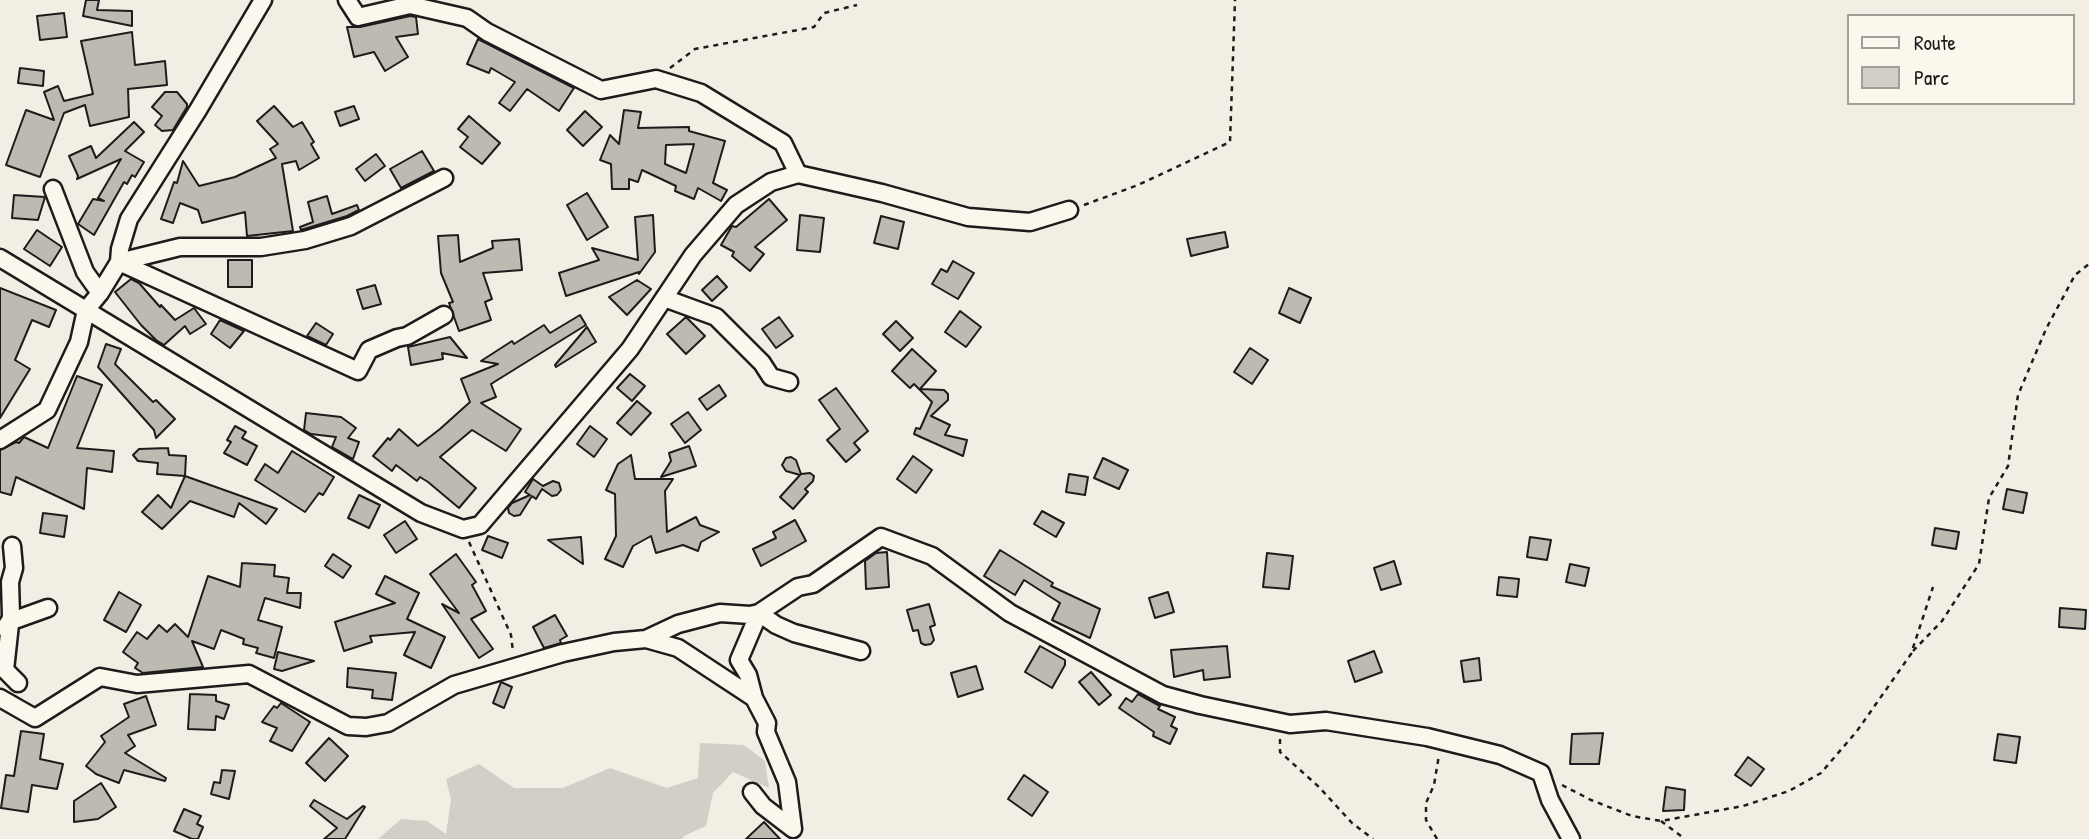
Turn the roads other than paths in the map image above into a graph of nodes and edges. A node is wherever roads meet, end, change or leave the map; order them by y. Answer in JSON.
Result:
{"nodes":[{"id":1,"x":263,"y":0,"type":"edge"},
{"id":2,"x":347,"y":0,"type":"edge"},
{"id":3,"x":798,"y":174,"type":"junction"},
{"id":4,"x":444,"y":178,"type":"dead end"},
{"id":5,"x":53,"y":190,"type":"dead end"},
{"id":6,"x":1069,"y":210,"type":"road end"},
{"id":7,"x":0,"y":258,"type":"edge"},
{"id":8,"x":119,"y":262,"type":"junction"},
{"id":9,"x":100,"y":293,"type":"junction"},
{"id":10,"x":664,"y":298,"type":"junction"},
{"id":11,"x":86,"y":310,"type":"junction"},
{"id":12,"x":444,"y":316,"type":"dead end"},
{"id":13,"x":789,"y":382,"type":"dead end"},
{"id":14,"x":0,"y":440,"type":"edge"},
{"id":15,"x":12,"y":546,"type":"dead end"},
{"id":16,"x":48,"y":608,"type":"dead end"},
{"id":17,"x":759,"y":613,"type":"junction"},
{"id":18,"x":5,"y":629,"type":"edge"},
{"id":19,"x":646,"y":639,"type":"junction"},
{"id":20,"x":860,"y":651,"type":"dead end"},
{"id":21,"x":18,"y":683,"type":"dead end"},
{"id":22,"x":0,"y":698,"type":"edge"},
{"id":23,"x":754,"y":698,"type":"junction"},
{"id":24,"x":751,"y":792,"type":"dead end"},
{"id":25,"x":1571,"y":839,"type":"edge"}],
"edges":[{"from":1,"to":8,"type":"street"},
{"from":2,"to":3,"type":"street"},
{"from":3,"to":6,"type":"street"},
{"from":3,"to":10,"type":"street"},
{"from":4,"to":8,"type":"street"},
{"from":5,"to":9,"type":"street"},
{"from":7,"to":11,"type":"street"},
{"from":8,"to":9,"type":"street"},
{"from":8,"to":12,"type":"street"},
{"from":9,"to":11,"type":"street"},
{"from":10,"to":11,"type":"street"},
{"from":10,"to":13,"type":"street"},
{"from":11,"to":14,"type":"street"},
{"from":15,"to":18,"type":"street"},
{"from":16,"to":18,"type":"street"},
{"from":17,"to":19,"type":"street"},
{"from":17,"to":20,"type":"street"},
{"from":17,"to":23,"type":"street"},
{"from":17,"to":25,"type":"street"},
{"from":18,"to":21,"type":"street"},
{"from":19,"to":22,"type":"street"},
{"from":19,"to":23,"type":"street"},
{"from":23,"to":24,"type":"street"}]}
